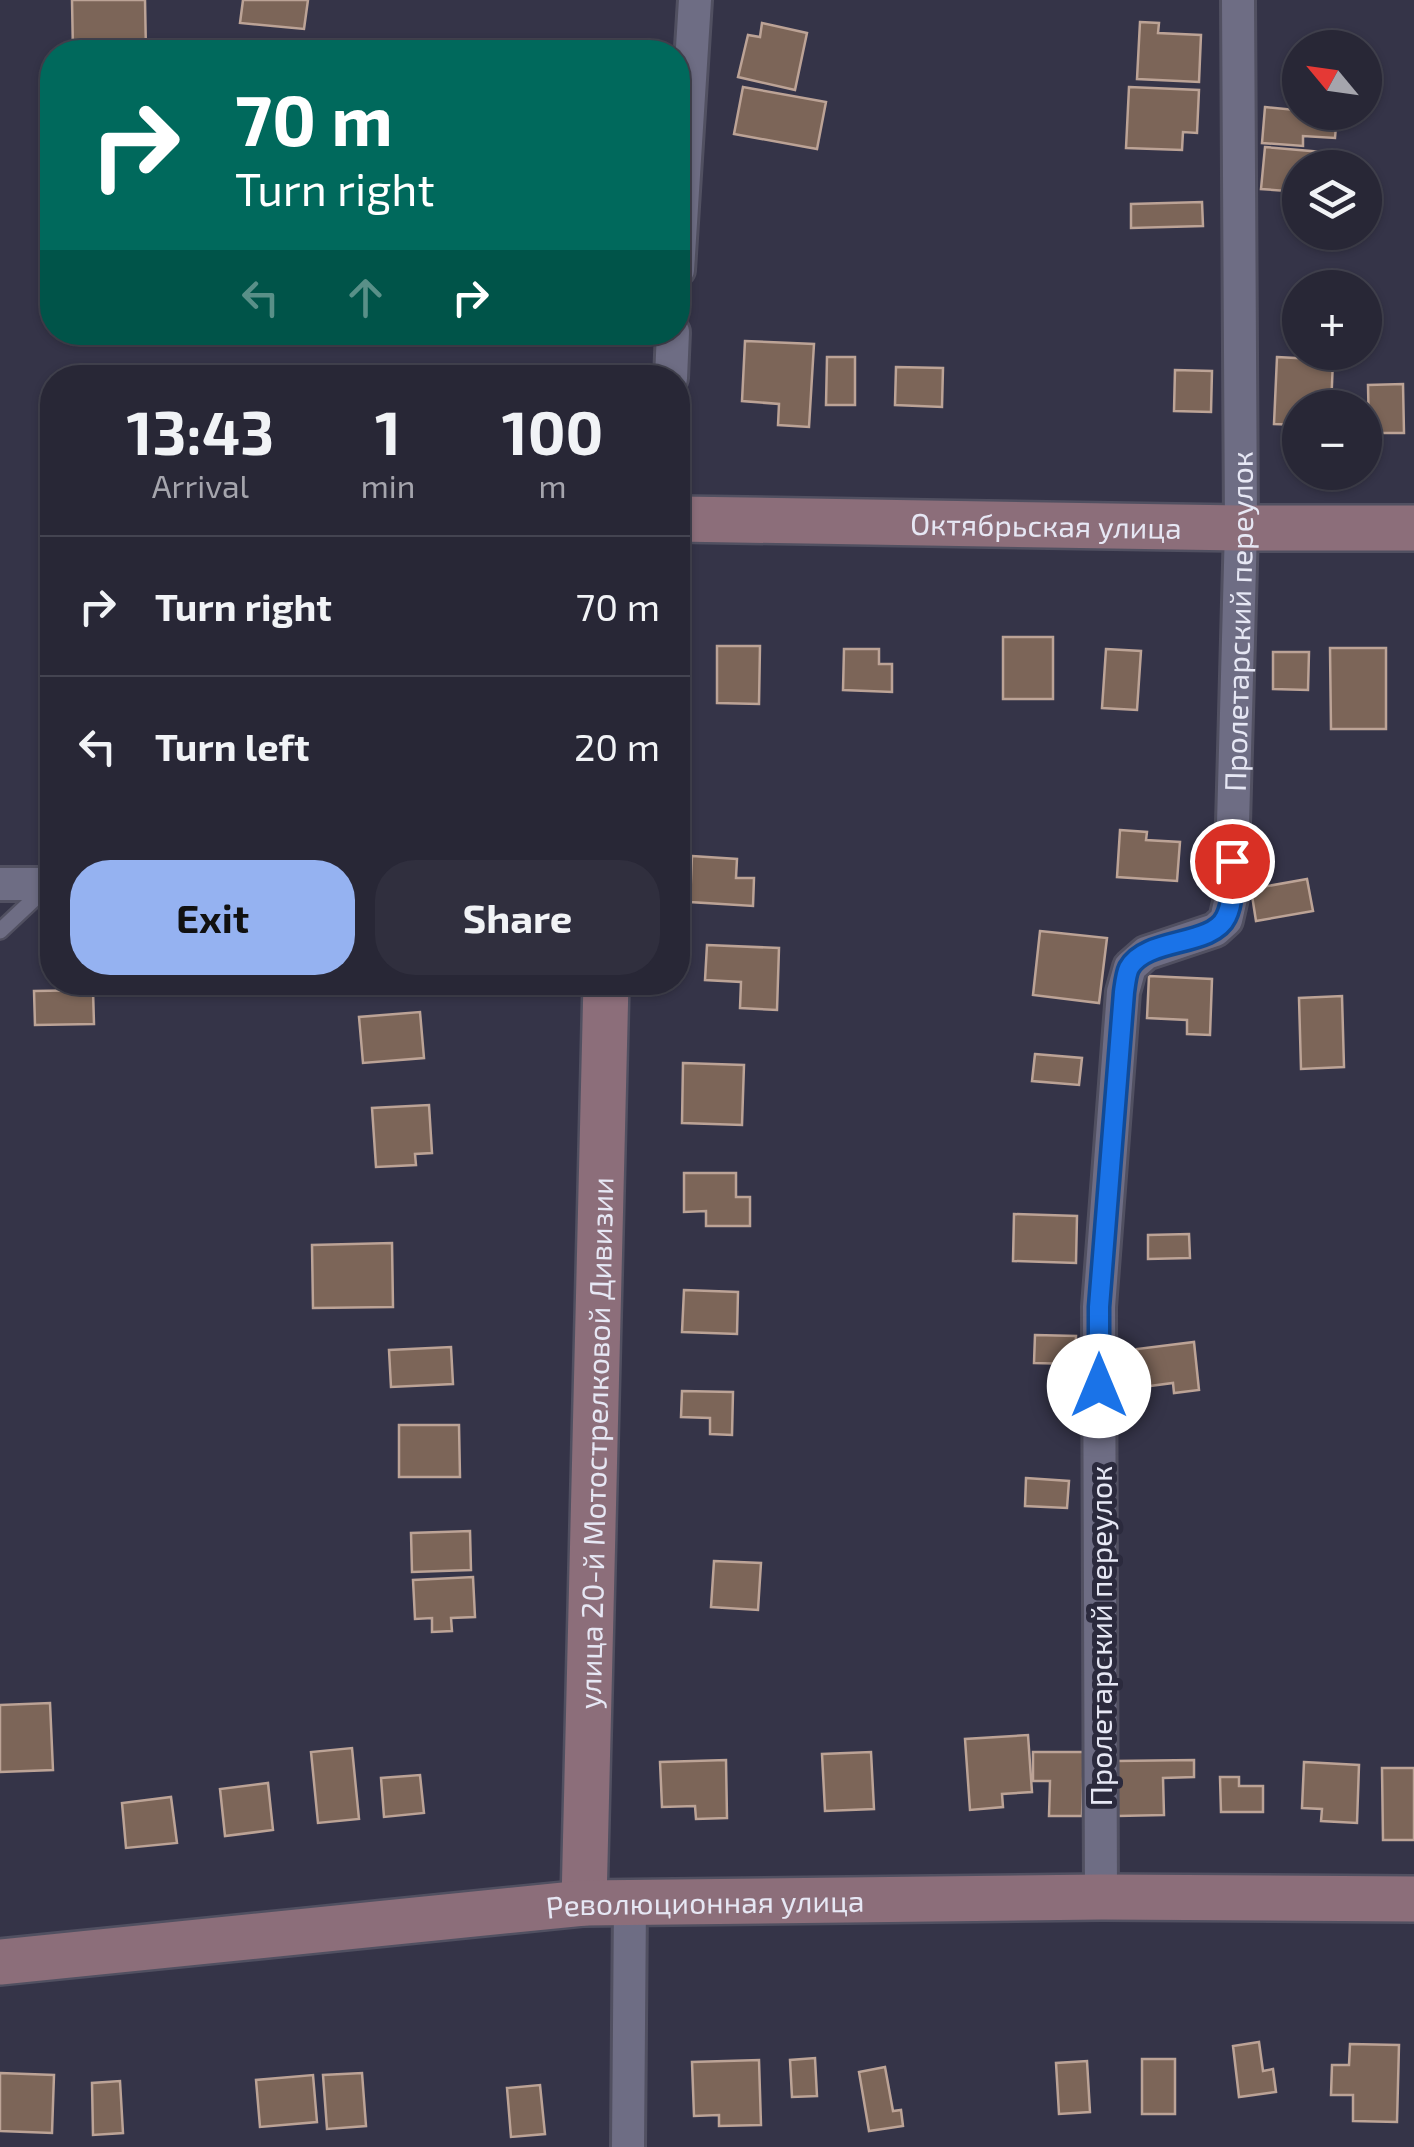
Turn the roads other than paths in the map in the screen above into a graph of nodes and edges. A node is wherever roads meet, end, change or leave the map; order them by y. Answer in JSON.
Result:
{"nodes":[{"id":1,"x":695,"y":0,"type":"edge"},
{"id":2,"x":1238,"y":0,"type":"edge"},
{"id":3,"x":690,"y":79,"type":"edge"},
{"id":4,"x":690,"y":519,"type":"edge"},
{"id":5,"x":1241,"y":528,"type":"junction"},
{"id":6,"x":1414,"y":528,"type":"edge"},
{"id":7,"x":0,"y":884,"type":"edge"},
{"id":8,"x":40,"y":884,"type":"edge"},
{"id":9,"x":40,"y":894,"type":"edge"},
{"id":10,"x":0,"y":931,"type":"edge"},
{"id":11,"x":606,"y":995,"type":"edge"},
{"id":12,"x":1101,"y":1897,"type":"junction"},
{"id":13,"x":1414,"y":1898,"type":"edge"},
{"id":14,"x":584,"y":1903,"type":"junction"},
{"id":15,"x":630,"y":1903,"type":"junction"},
{"id":16,"x":0,"y":1962,"type":"edge"},
{"id":17,"x":628,"y":2147,"type":"edge"}],
"edges":[{"from":1,"to":3,"type":"street"},
{"from":2,"to":5,"type":"street","name":"Пролетарский переулок"},
{"from":4,"to":5,"type":"main road","name":"Октябрьская улица"},
{"from":5,"to":6,"type":"main road","name":"Октябрьская улица"},
{"from":5,"to":12,"type":"street","name":"Пролетарский переулок"},
{"from":7,"to":8,"type":"street"},
{"from":9,"to":10,"type":"lane"},
{"from":11,"to":14,"type":"main road","name":"улица 20-й Мотострелковой Дивизии"},
{"from":12,"to":13,"type":"main road","name":"Революционная улица"},
{"from":12,"to":15,"type":"main road","name":"Революционная улица"},
{"from":14,"to":15,"type":"main road","name":"Революционная улица"},
{"from":14,"to":16,"type":"main road","name":"Революционная улица"},
{"from":15,"to":17,"type":"street"}]}
